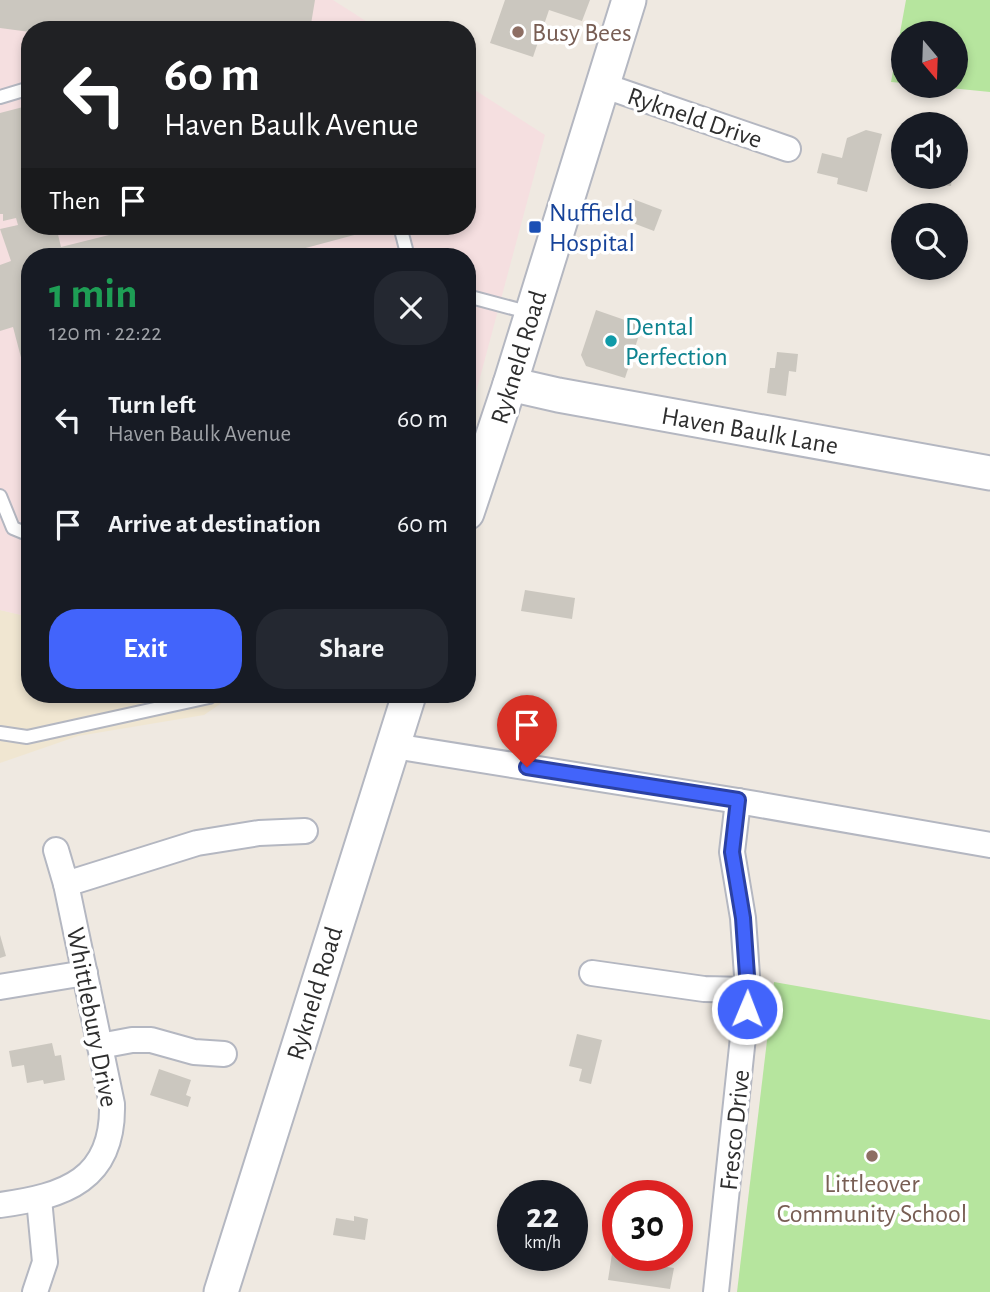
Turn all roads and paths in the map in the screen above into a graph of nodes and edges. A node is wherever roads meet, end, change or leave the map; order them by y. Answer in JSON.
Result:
{"nodes":[{"id":1,"x":629,"y":0,"type":"edge"},
{"id":2,"x":602,"y":85,"type":"junction"},
{"id":3,"x":21,"y":90,"type":"edge"},
{"id":4,"x":3,"y":94,"type":"edge"},
{"id":5,"x":788,"y":149,"type":"dead end"},
{"id":6,"x":476,"y":298,"type":"edge"},
{"id":7,"x":531,"y":313,"type":"junction"},
{"id":8,"x":510,"y":384,"type":"junction"},
{"id":9,"x":990,"y":473,"type":"edge"},
{"id":10,"x":476,"y":486,"type":"edge"},
{"id":11,"x":0,"y":496,"type":"edge"},
{"id":12,"x":21,"y":531,"type":"edge"},
{"id":13,"x":186,"y":703,"type":"edge"},
{"id":14,"x":407,"y":703,"type":"edge"},
{"id":15,"x":0,"y":733,"type":"edge"},
{"id":16,"x":394,"y":746,"type":"junction"},
{"id":17,"x":738,"y":800,"type":"junction"},
{"id":18,"x":305,"y":831,"type":"dead end"},
{"id":19,"x":990,"y":845,"type":"edge"},
{"id":20,"x":55,"y":850,"type":"dead end"},
{"id":21,"x":66,"y":884,"type":"junction"},
{"id":22,"x":85,"y":973,"type":"junction"},
{"id":23,"x":592,"y":973,"type":"dead end"},
{"id":24,"x":0,"y":987,"type":"edge"},
{"id":25,"x":748,"y":990,"type":"junction"},
{"id":26,"x":100,"y":1046,"type":"junction"},
{"id":27,"x":224,"y":1054,"type":"dead end"},
{"id":28,"x":39,"y":1199,"type":"junction"},
{"id":29,"x":0,"y":1205,"type":"edge"},
{"id":30,"x":35,"y":1292,"type":"edge"},
{"id":31,"x":221,"y":1292,"type":"edge"},
{"id":32,"x":716,"y":1292,"type":"edge"}],
"edges":[{"from":1,"to":2,"type":"street","name":"Rykneld Road"},
{"from":2,"to":5,"type":"street","name":"Rykneld Drive"},
{"from":2,"to":7,"type":"street","name":"Rykneld Road"},
{"from":3,"to":4,"type":"lane"},
{"from":6,"to":7,"type":"lane"},
{"from":7,"to":8,"type":"street","name":"Rykneld Road"},
{"from":8,"to":9,"type":"street","name":"Haven Baulk Lane"},
{"from":8,"to":10,"type":"street","name":"Rykneld Road"},
{"from":11,"to":12,"type":"lane"},
{"from":13,"to":15,"type":"lane"},
{"from":14,"to":16,"type":"street","name":"Rykneld Road"},
{"from":16,"to":17,"type":"street"},
{"from":16,"to":31,"type":"street","name":"Rykneld Road"},
{"from":17,"to":19,"type":"street"},
{"from":17,"to":25,"type":"street","name":"Fresco Drive"},
{"from":18,"to":21,"type":"street"},
{"from":20,"to":21,"type":"street","name":"Whittlebury Drive"},
{"from":21,"to":22,"type":"street","name":"Whittlebury Drive"},
{"from":22,"to":24,"type":"street"},
{"from":22,"to":26,"type":"street","name":"Whittlebury Drive"},
{"from":23,"to":25,"type":"street"},
{"from":25,"to":32,"type":"street","name":"Fresco Drive"},
{"from":26,"to":27,"type":"street"},
{"from":26,"to":28,"type":"street","name":"Whittlebury Drive"},
{"from":28,"to":29,"type":"street","name":"Whittlebury Drive"},
{"from":28,"to":30,"type":"street"}]}
